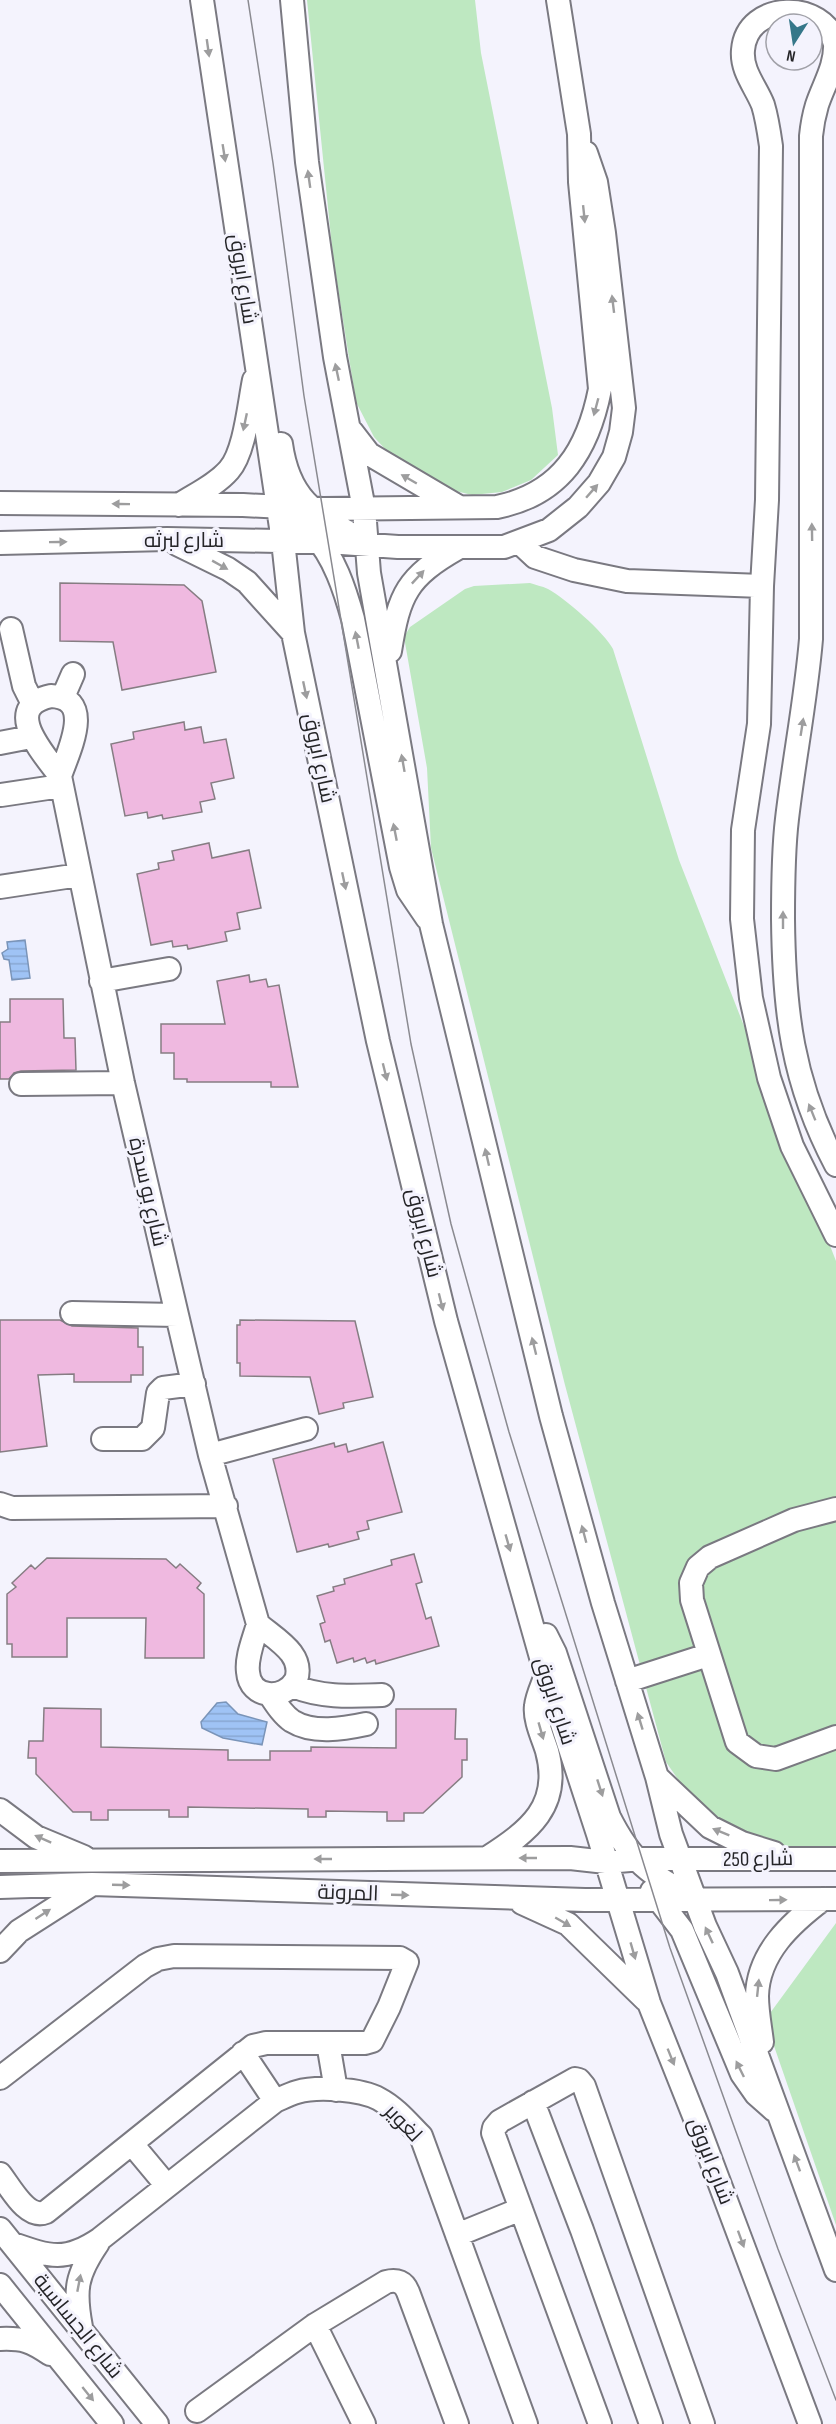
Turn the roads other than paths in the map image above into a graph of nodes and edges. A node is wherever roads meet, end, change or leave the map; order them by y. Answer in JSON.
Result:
{"nodes":[{"id":1,"x":202,"y":0,"type":"edge"},
{"id":2,"x":292,"y":0,"type":"edge"},
{"id":3,"x":558,"y":0,"type":"edge"},
{"id":4,"x":813,"y":5,"type":"edge"},
{"id":5,"x":579,"y":134,"type":"junction"},
{"id":6,"x":241,"y":267,"type":"junction"},
{"id":7,"x":257,"y":364,"type":"junction"},
{"id":8,"x":349,"y":429,"type":"junction"},
{"id":9,"x":0,"y":503,"type":"edge"},
{"id":10,"x":179,"y":505,"type":"junction"},
{"id":11,"x":278,"y":508,"type":"junction"},
{"id":12,"x":312,"y":508,"type":"junction"},
{"id":13,"x":460,"y":508,"type":"junction"},
{"id":14,"x":364,"y":509,"type":"junction"},
{"id":15,"x":167,"y":539,"type":"junction"},
{"id":16,"x":283,"y":541,"type":"junction"},
{"id":17,"x":320,"y":542,"type":"junction"},
{"id":18,"x":0,"y":543,"type":"edge"},
{"id":19,"x":520,"y":543,"type":"junction"},
{"id":20,"x":368,"y":545,"type":"junction"},
{"id":21,"x":459,"y":548,"type":"junction"},
{"id":22,"x":762,"y":586,"type":"junction"},
{"id":23,"x":11,"y":629,"type":"dead end"},
{"id":24,"x":293,"y":633,"type":"junction"},
{"id":25,"x":387,"y":670,"type":"junction"},
{"id":26,"x":73,"y":674,"type":"dead end"},
{"id":27,"x":63,"y":697,"type":"junction"},
{"id":28,"x":33,"y":704,"type":"junction"},
{"id":29,"x":31,"y":737,"type":"junction"},
{"id":30,"x":0,"y":743,"type":"edge"},
{"id":31,"x":61,"y":781,"type":"junction"},
{"id":32,"x":1,"y":795,"type":"edge"},
{"id":33,"x":79,"y":875,"type":"junction"},
{"id":34,"x":0,"y":887,"type":"edge"},
{"id":35,"x":431,"y":924,"type":"junction"},
{"id":36,"x":169,"y":969,"type":"dead end"},
{"id":37,"x":101,"y":981,"type":"junction"},
{"id":38,"x":123,"y":1083,"type":"junction"},
{"id":39,"x":21,"y":1084,"type":"dead end"},
{"id":40,"x":836,"y":1165,"type":"edge"},
{"id":41,"x":836,"y":1235,"type":"edge"},
{"id":42,"x":72,"y":1313,"type":"dead end"},
{"id":43,"x":177,"y":1315,"type":"junction"},
{"id":44,"x":194,"y":1384,"type":"junction"},
{"id":45,"x":306,"y":1429,"type":"dead end"},
{"id":46,"x":103,"y":1438,"type":"dead end"},
{"id":47,"x":210,"y":1455,"type":"junction"},
{"id":48,"x":226,"y":1506,"type":"junction"},
{"id":49,"x":4,"y":1510,"type":"edge"},
{"id":50,"x":835,"y":1512,"type":"edge"},
{"id":51,"x":523,"y":1599,"type":"junction"},
{"id":52,"x":258,"y":1624,"type":"junction"},
{"id":53,"x":708,"y":1655,"type":"junction"},
{"id":54,"x":546,"y":1675,"type":"junction"},
{"id":55,"x":627,"y":1681,"type":"junction"},
{"id":56,"x":293,"y":1686,"type":"junction"},
{"id":57,"x":270,"y":1695,"type":"junction"},
{"id":58,"x":382,"y":1695,"type":"dead end"},
{"id":59,"x":366,"y":1724,"type":"dead end"},
{"id":60,"x":836,"y":1737,"type":"edge"},
{"id":61,"x":657,"y":1777,"type":"junction"},
{"id":62,"x":0,"y":1810,"type":"edge"},
{"id":63,"x":487,"y":1858,"type":"junction"},
{"id":64,"x":836,"y":1858,"type":"edge"},
{"id":65,"x":681,"y":1859,"type":"junction"},
{"id":66,"x":796,"y":1859,"type":"junction"},
{"id":67,"x":91,"y":1860,"type":"junction"},
{"id":68,"x":636,"y":1860,"type":"junction"},
{"id":69,"x":0,"y":1861,"type":"edge"},
{"id":70,"x":606,"y":1862,"type":"junction"},
{"id":71,"x":92,"y":1884,"type":"junction"},
{"id":72,"x":0,"y":1887,"type":"edge"},
{"id":73,"x":510,"y":1898,"type":"junction"},
{"id":74,"x":659,"y":1898,"type":"junction"},
{"id":75,"x":829,"y":1899,"type":"edge"},
{"id":76,"x":618,"y":1900,"type":"junction"},
{"id":77,"x":697,"y":1900,"type":"junction"},
{"id":78,"x":0,"y":1951,"type":"edge"},
{"id":79,"x":649,"y":2003,"type":"junction"},
{"id":80,"x":328,"y":2043,"type":"junction"},
{"id":81,"x":243,"y":2053,"type":"junction"},
{"id":82,"x":762,"y":2067,"type":"junction"},
{"id":83,"x":0,"y":2079,"type":"edge"},
{"id":84,"x":336,"y":2090,"type":"junction"},
{"id":85,"x":275,"y":2100,"type":"junction"},
{"id":86,"x":533,"y":2102,"type":"junction"},
{"id":87,"x":778,"y":2112,"type":"junction"},
{"id":88,"x":132,"y":2144,"type":"junction"},
{"id":89,"x":0,"y":2174,"type":"edge"},
{"id":90,"x":167,"y":2186,"type":"junction"},
{"id":91,"x":521,"y":2209,"type":"junction"},
{"id":92,"x":457,"y":2235,"type":"junction"},
{"id":93,"x":7,"y":2236,"type":"edge"},
{"id":94,"x":100,"y":2239,"type":"junction"},
{"id":95,"x":836,"y":2270,"type":"edge"},
{"id":96,"x":0,"y":2285,"type":"edge"},
{"id":97,"x":315,"y":2325,"type":"junction"},
{"id":98,"x":82,"y":2332,"type":"junction"},
{"id":99,"x":0,"y":2339,"type":"edge"},
{"id":100,"x":63,"y":2364,"type":"junction"},
{"id":101,"x":197,"y":2411,"type":"dead end"},
{"id":102,"x":112,"y":2424,"type":"edge"},
{"id":103,"x":157,"y":2424,"type":"edge"},
{"id":104,"x":364,"y":2424,"type":"edge"},
{"id":105,"x":457,"y":2424,"type":"edge"},
{"id":106,"x":526,"y":2424,"type":"edge"},
{"id":107,"x":600,"y":2424,"type":"edge"},
{"id":108,"x":651,"y":2424,"type":"edge"},
{"id":109,"x":703,"y":2424,"type":"edge"},
{"id":110,"x":810,"y":2424,"type":"edge"}],
"edges":[{"from":1,"to":6,"type":"street","name":"شارع ابروق","one_way":true},
{"from":8,"to":2,"type":"street","one_way":true},
{"from":3,"to":5,"type":"street"},
{"from":4,"to":22,"type":"street"},
{"from":40,"to":4,"type":"street","one_way":true},
{"from":5,"to":13,"type":"street","name":"شارع لبرثه","one_way":true},
{"from":19,"to":5,"type":"street","name":"شارع لبرثه","one_way":true},
{"from":6,"to":7,"type":"street","name":"شارع ابروق"},
{"from":6,"to":12,"type":"street"},
{"from":7,"to":10,"type":"street","one_way":true},
{"from":7,"to":11,"type":"street","name":"شارع ابروق"},
{"from":13,"to":8,"type":"street","one_way":true},
{"from":8,"to":14,"type":"street"},
{"from":10,"to":9,"type":"street","name":"شارع لبرثه","one_way":true},
{"from":10,"to":11,"type":"street","name":"شارع لبرثه"},
{"from":11,"to":12,"type":"street","name":"شارع لبرثه"},
{"from":11,"to":16,"type":"street","name":"شارع ابروق"},
{"from":11,"to":17,"type":"street"},
{"from":12,"to":14,"type":"street","name":"شارع لبرثه"},
{"from":12,"to":20,"type":"street"},
{"from":13,"to":14,"type":"street","name":"شارع لبرثه"},
{"from":14,"to":20,"type":"street"},
{"from":15,"to":16,"type":"street","name":"شارع لبرثه"},
{"from":18,"to":15,"type":"street","name":"شارع لبرثه","one_way":true},
{"from":15,"to":24,"type":"street","one_way":true},
{"from":16,"to":17,"type":"street","name":"شارع لبرثه"},
{"from":16,"to":24,"type":"street","name":"شارع ابروق"},
{"from":17,"to":20,"type":"street","name":"شارع لبرثه"},
{"from":35,"to":17,"type":"street","one_way":true},
{"from":19,"to":21,"type":"street","name":"شارع لبرثه"},
{"from":19,"to":22,"type":"street"},
{"from":20,"to":21,"type":"street","name":"شارع لبرثه"},
{"from":20,"to":25,"type":"street"},
{"from":25,"to":21,"type":"street","one_way":true},
{"from":22,"to":41,"type":"street"},
{"from":23,"to":28,"type":"street"},
{"from":24,"to":51,"type":"street","name":"شارع ابروق","one_way":true},
{"from":35,"to":25,"type":"street","one_way":true},
{"from":26,"to":27,"type":"street"},
{"from":27,"to":28,"type":"street"},
{"from":27,"to":31,"type":"street","name":"شارع بو سدرة"},
{"from":28,"to":29,"type":"street"},
{"from":29,"to":30,"type":"street"},
{"from":29,"to":31,"type":"street","name":"شارع بو سدرة"},
{"from":31,"to":32,"type":"street"},
{"from":31,"to":33,"type":"street","name":"شارع بو سدرة"},
{"from":33,"to":34,"type":"street"},
{"from":33,"to":37,"type":"street","name":"شارع بو سدرة"},
{"from":55,"to":35,"type":"street","one_way":true},
{"from":36,"to":37,"type":"street"},
{"from":37,"to":38,"type":"street","name":"شارع بو سدرة"},
{"from":38,"to":39,"type":"street"},
{"from":38,"to":43,"type":"street","name":"شارع بو سدرة"},
{"from":42,"to":43,"type":"street"},
{"from":43,"to":44,"type":"street","name":"شارع بو سدرة"},
{"from":44,"to":46,"type":"street"},
{"from":44,"to":47,"type":"street","name":"شارع بو سدرة"},
{"from":45,"to":47,"type":"street"},
{"from":47,"to":48,"type":"street","name":"شارع بو سدرة"},
{"from":48,"to":49,"type":"street"},
{"from":48,"to":52,"type":"street","name":"شارع بو سدرة"},
{"from":50,"to":53,"type":"street"},
{"from":51,"to":54,"type":"street","name":"شارع ابروق"},
{"from":51,"to":68,"type":"street","one_way":true},
{"from":52,"to":56,"type":"street"},
{"from":52,"to":57,"type":"street","name":"شارع بو سدرة"},
{"from":53,"to":55,"type":"street"},
{"from":53,"to":60,"type":"street"},
{"from":54,"to":63,"type":"street","one_way":true},
{"from":54,"to":70,"type":"street","name":"شارع ابروق"},
{"from":61,"to":55,"type":"street","one_way":true},
{"from":56,"to":57,"type":"street"},
{"from":56,"to":58,"type":"street"},
{"from":57,"to":59,"type":"street"},
{"from":61,"to":65,"type":"street"},
{"from":66,"to":61,"type":"street","one_way":true},
{"from":67,"to":62,"type":"street","one_way":true},
{"from":63,"to":67,"type":"street","name":"المرونة","one_way":true},
{"from":70,"to":63,"type":"street","name":"المرونة","one_way":true},
{"from":64,"to":66,"type":"street","name":"شارع 250"},
{"from":65,"to":66,"type":"street","name":"شارع 250"},
{"from":65,"to":68,"type":"street","name":"المرونة"},
{"from":65,"to":77,"type":"street"},
{"from":67,"to":69,"type":"street","name":"المرونة"},
{"from":68,"to":70,"type":"street","name":"المرونة"},
{"from":68,"to":77,"type":"street"},
{"from":70,"to":74,"type":"street"},
{"from":70,"to":76,"type":"street","name":"شارع ابروق"},
{"from":71,"to":72,"type":"street","name":"المرونة"},
{"from":71,"to":73,"type":"street","name":"المرونة","one_way":true},
{"from":78,"to":71,"type":"street","one_way":true},
{"from":73,"to":76,"type":"street","name":"المرونة"},
{"from":73,"to":79,"type":"street","one_way":true},
{"from":74,"to":76,"type":"street","name":"المرونة"},
{"from":74,"to":77,"type":"street","name":"المرونة"},
{"from":87,"to":74,"type":"street","one_way":true},
{"from":77,"to":75,"type":"street","name":"شارع 250","one_way":true},
{"from":82,"to":75,"type":"street","one_way":true},
{"from":76,"to":79,"type":"street","name":"شارع ابروق","one_way":true},
{"from":82,"to":77,"type":"street","one_way":true},
{"from":79,"to":110,"type":"street","name":"شارع ابروق","one_way":true},
{"from":80,"to":81,"type":"street"},
{"from":80,"to":83,"type":"street"},
{"from":80,"to":84,"type":"street"},
{"from":81,"to":85,"type":"street"},
{"from":81,"to":88,"type":"street"},
{"from":82,"to":87,"type":"street"},
{"from":84,"to":85,"type":"street","name":"لغوير"},
{"from":84,"to":92,"type":"street","name":"لغوير"},
{"from":85,"to":90,"type":"street","name":"لغوير"},
{"from":86,"to":91,"type":"street"},
{"from":86,"to":108,"type":"street"},
{"from":86,"to":109,"type":"street"},
{"from":95,"to":87,"type":"street","one_way":true},
{"from":88,"to":89,"type":"street"},
{"from":88,"to":90,"type":"street"},
{"from":90,"to":94,"type":"street","name":"لغوير"},
{"from":91,"to":92,"type":"street"},
{"from":91,"to":107,"type":"street"},
{"from":92,"to":106,"type":"street","name":"لغوير"},
{"from":93,"to":94,"type":"street","name":"لغوير"},
{"from":93,"to":98,"type":"street","name":"شارع الجساسية"},
{"from":98,"to":94,"type":"street","name":"لغوير","one_way":true},
{"from":96,"to":100,"type":"street","name":"شارع الجساسية"},
{"from":97,"to":101,"type":"street"},
{"from":97,"to":104,"type":"street"},
{"from":97,"to":105,"type":"street"},
{"from":98,"to":103,"type":"street","name":"شارع الجساسية"},
{"from":99,"to":100,"type":"street"},
{"from":100,"to":102,"type":"street","name":"شارع الجساسية","one_way":true}]}
